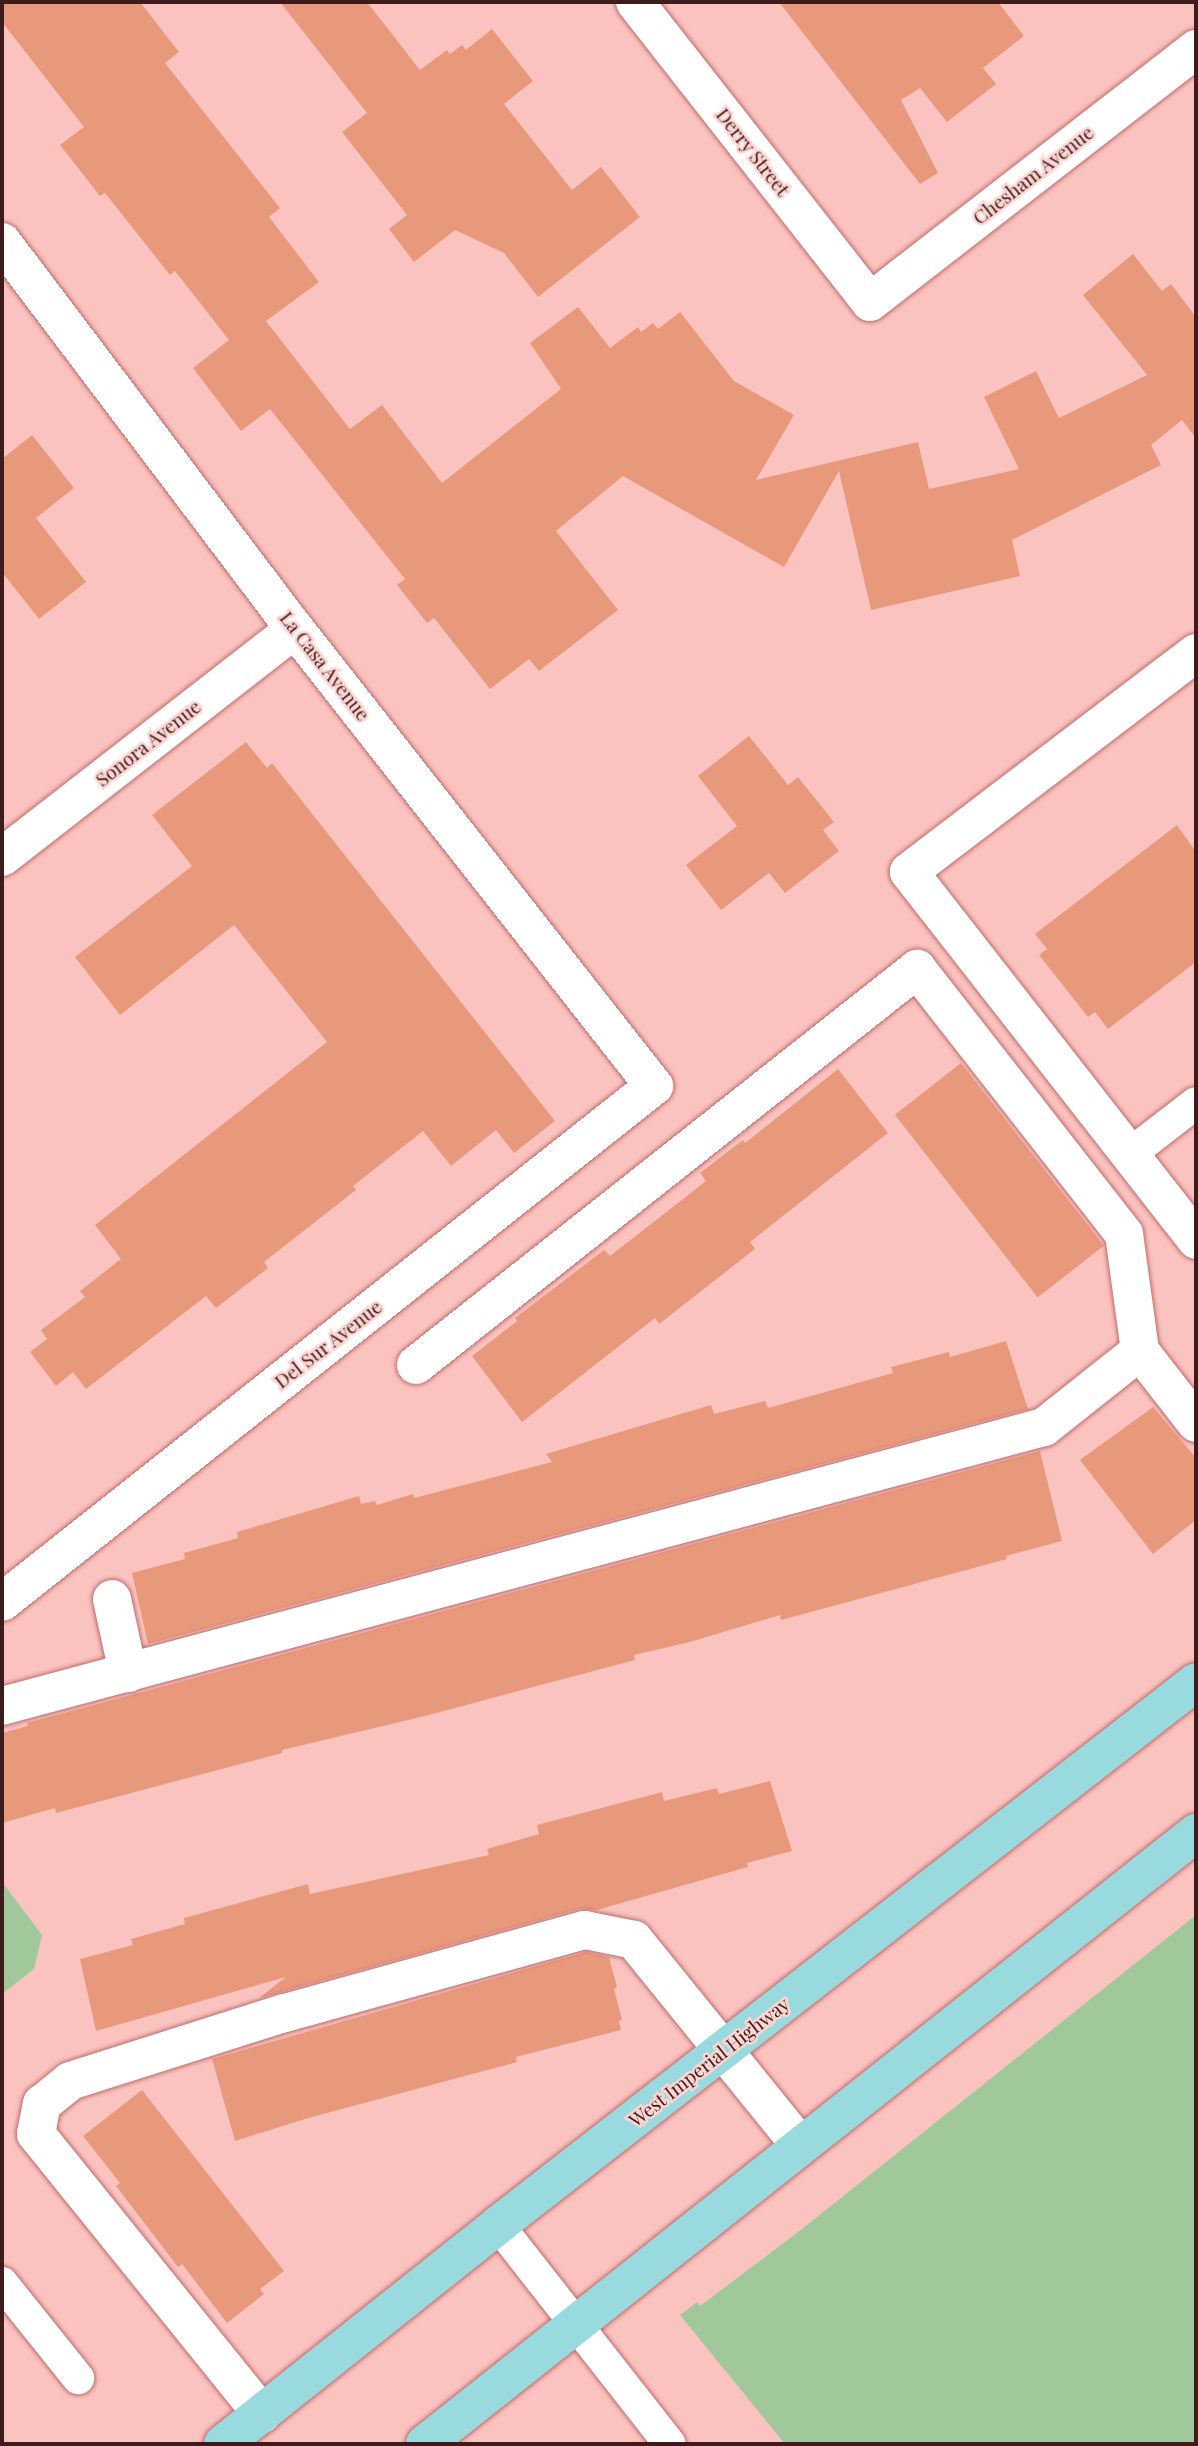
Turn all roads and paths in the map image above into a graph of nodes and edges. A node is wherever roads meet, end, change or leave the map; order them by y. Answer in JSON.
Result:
{"nodes":[{"id":1,"x":635,"y":2,"type":"edge"},
{"id":2,"x":1196,"y":48,"type":"edge"},
{"id":3,"x":2,"y":242,"type":"edge"},
{"id":4,"x":870,"y":302,"type":"joint"},
{"id":5,"x":295,"y":629,"type":"junction"},
{"id":6,"x":1196,"y":653,"type":"edge"},
{"id":7,"x":2,"y":857,"type":"edge"},
{"id":8,"x":654,"y":1086,"type":"joint"},
{"id":9,"x":1196,"y":1103,"type":"edge"},
{"id":10,"x":1130,"y":1154,"type":"junction"},
{"id":11,"x":1196,"y":1240,"type":"edge"},
{"id":12,"x":1140,"y":1351,"type":"junction"},
{"id":13,"x":416,"y":1365,"type":"dead end"},
{"id":14,"x":1196,"y":1423,"type":"edge"},
{"id":15,"x":112,"y":1599,"type":"dead end"},
{"id":16,"x":2,"y":1602,"type":"edge"},
{"id":17,"x":128,"y":1673,"type":"junction"},
{"id":18,"x":1196,"y":1682,"type":"edge"},
{"id":19,"x":2,"y":1706,"type":"edge"},
{"id":20,"x":1196,"y":1833,"type":"edge"},
{"id":21,"x":724,"y":2052,"type":"junction"},
{"id":22,"x":800,"y":2145,"type":"junction"},
{"id":23,"x":498,"y":2225,"type":"junction"},
{"id":24,"x":2,"y":2283,"type":"edge"},
{"id":25,"x":575,"y":2323,"type":"junction"},
{"id":26,"x":78,"y":2378,"type":"dead end"},
{"id":27,"x":262,"y":2414,"type":"junction"},
{"id":28,"x":223,"y":2444,"type":"edge"},
{"id":29,"x":425,"y":2444,"type":"edge"},
{"id":30,"x":670,"y":2444,"type":"edge"}],
"edges":[{"from":1,"to":4,"type":"street","name":"Derry Street"},
{"from":2,"to":4,"type":"street","name":"Chesham Avenue"},
{"from":3,"to":5,"type":"street","name":"La Casa Avenue"},
{"from":5,"to":7,"type":"street","name":"Sonora Avenue"},
{"from":5,"to":8,"type":"street","name":"La Casa Avenue"},
{"from":6,"to":10,"type":"street"},
{"from":8,"to":16,"type":"street","name":"Del Sur Avenue"},
{"from":9,"to":10,"type":"lane"},
{"from":10,"to":11,"type":"street"},
{"from":12,"to":13,"type":"street"},
{"from":12,"to":14,"type":"street"},
{"from":12,"to":17,"type":"street"},
{"from":15,"to":17,"type":"street"},
{"from":17,"to":19,"type":"street"},
{"from":18,"to":21,"type":"main road","name":"West Imperial Highway"},
{"from":20,"to":22,"type":"main road"},
{"from":21,"to":22,"type":"street"},
{"from":21,"to":23,"type":"main road","name":"West Imperial Highway"},
{"from":21,"to":27,"type":"street"},
{"from":22,"to":25,"type":"main road"},
{"from":23,"to":25,"type":"lane"},
{"from":23,"to":27,"type":"main road","name":"West Imperial Highway"},
{"from":24,"to":26,"type":"lane"},
{"from":25,"to":29,"type":"main road"},
{"from":25,"to":30,"type":"lane"},
{"from":27,"to":28,"type":"main road","name":"West Imperial Highway"}]}
